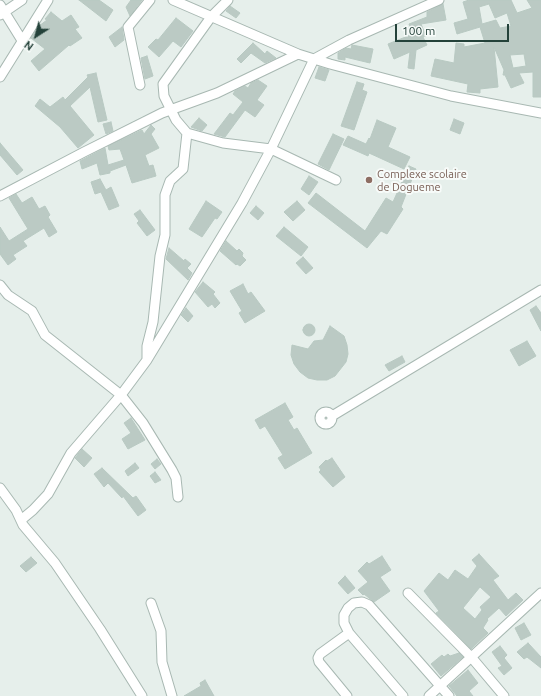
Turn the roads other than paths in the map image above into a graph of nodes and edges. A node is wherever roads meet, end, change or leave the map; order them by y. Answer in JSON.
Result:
{"nodes":[{"id":1,"x":22,"y":0,"type":"edge"},
{"id":2,"x":48,"y":0,"type":"edge"},
{"id":3,"x":150,"y":0,"type":"edge"},
{"id":4,"x":173,"y":0,"type":"edge"},
{"id":5,"x":228,"y":0,"type":"edge"},
{"id":6,"x":439,"y":0,"type":"edge"},
{"id":7,"x":2,"y":11,"type":"edge"},
{"id":8,"x":211,"y":18,"type":"junction"},
{"id":9,"x":23,"y":42,"type":"junction"},
{"id":10,"x":298,"y":54,"type":"junction"},
{"id":11,"x":314,"y":59,"type":"junction"},
{"id":12,"x":0,"y":77,"type":"edge"},
{"id":13,"x":140,"y":85,"type":"dead end"},
{"id":14,"x":170,"y":110,"type":"junction"},
{"id":15,"x":541,"y":113,"type":"edge"},
{"id":16,"x":187,"y":132,"type":"junction"},
{"id":17,"x":271,"y":149,"type":"junction"},
{"id":18,"x":336,"y":180,"type":"dead end"},
{"id":19,"x":0,"y":196,"type":"edge"},
{"id":20,"x":0,"y":285,"type":"edge"},
{"id":21,"x":541,"y":290,"type":"edge"},
{"id":22,"x":147,"y":360,"type":"junction"},
{"id":23,"x":121,"y":395,"type":"junction"},
{"id":24,"x":332,"y":416,"type":"dead end"},
{"id":25,"x":0,"y":488,"type":"edge"},
{"id":26,"x":178,"y":497,"type":"dead end"},
{"id":27,"x":21,"y":520,"type":"junction"},
{"id":28,"x":541,"y":593,"type":"edge"},
{"id":29,"x":408,"y":594,"type":"dead end"},
{"id":30,"x":152,"y":603,"type":"dead end"},
{"id":31,"x":349,"y":633,"type":"junction"},
{"id":32,"x":472,"y":658,"type":"junction"},
{"id":33,"x":441,"y":686,"type":"junction"},
{"id":34,"x":142,"y":696,"type":"edge"},
{"id":35,"x":172,"y":696,"type":"edge"},
{"id":36,"x":347,"y":696,"type":"edge"},
{"id":37,"x":403,"y":696,"type":"edge"},
{"id":38,"x":429,"y":696,"type":"edge"},
{"id":39,"x":449,"y":696,"type":"edge"},
{"id":40,"x":504,"y":696,"type":"edge"}],
"edges":[{"from":1,"to":7,"type":"street"},
{"from":2,"to":9,"type":"street"},
{"from":3,"to":13,"type":"street"},
{"from":4,"to":8,"type":"street"},
{"from":5,"to":8,"type":"street"},
{"from":6,"to":11,"type":"street"},
{"from":7,"to":9,"type":"street"},
{"from":8,"to":10,"type":"street"},
{"from":8,"to":14,"type":"street"},
{"from":9,"to":12,"type":"street"},
{"from":10,"to":11,"type":"street"},
{"from":10,"to":14,"type":"street"},
{"from":11,"to":15,"type":"street"},
{"from":11,"to":17,"type":"street"},
{"from":14,"to":16,"type":"street"},
{"from":14,"to":19,"type":"street"},
{"from":16,"to":17,"type":"street"},
{"from":16,"to":22,"type":"street"},
{"from":17,"to":18,"type":"street"},
{"from":17,"to":22,"type":"street"},
{"from":20,"to":23,"type":"street"},
{"from":21,"to":24,"type":"street"},
{"from":22,"to":23,"type":"street"},
{"from":23,"to":26,"type":"street"},
{"from":23,"to":27,"type":"street"},
{"from":25,"to":27,"type":"street"},
{"from":27,"to":34,"type":"street"},
{"from":28,"to":32,"type":"street"},
{"from":29,"to":32,"type":"street"},
{"from":30,"to":35,"type":"street"},
{"from":31,"to":33,"type":"street"},
{"from":31,"to":36,"type":"street"},
{"from":31,"to":37,"type":"street"},
{"from":32,"to":33,"type":"street"},
{"from":32,"to":40,"type":"street"},
{"from":33,"to":38,"type":"street"},
{"from":33,"to":39,"type":"street"}]}
